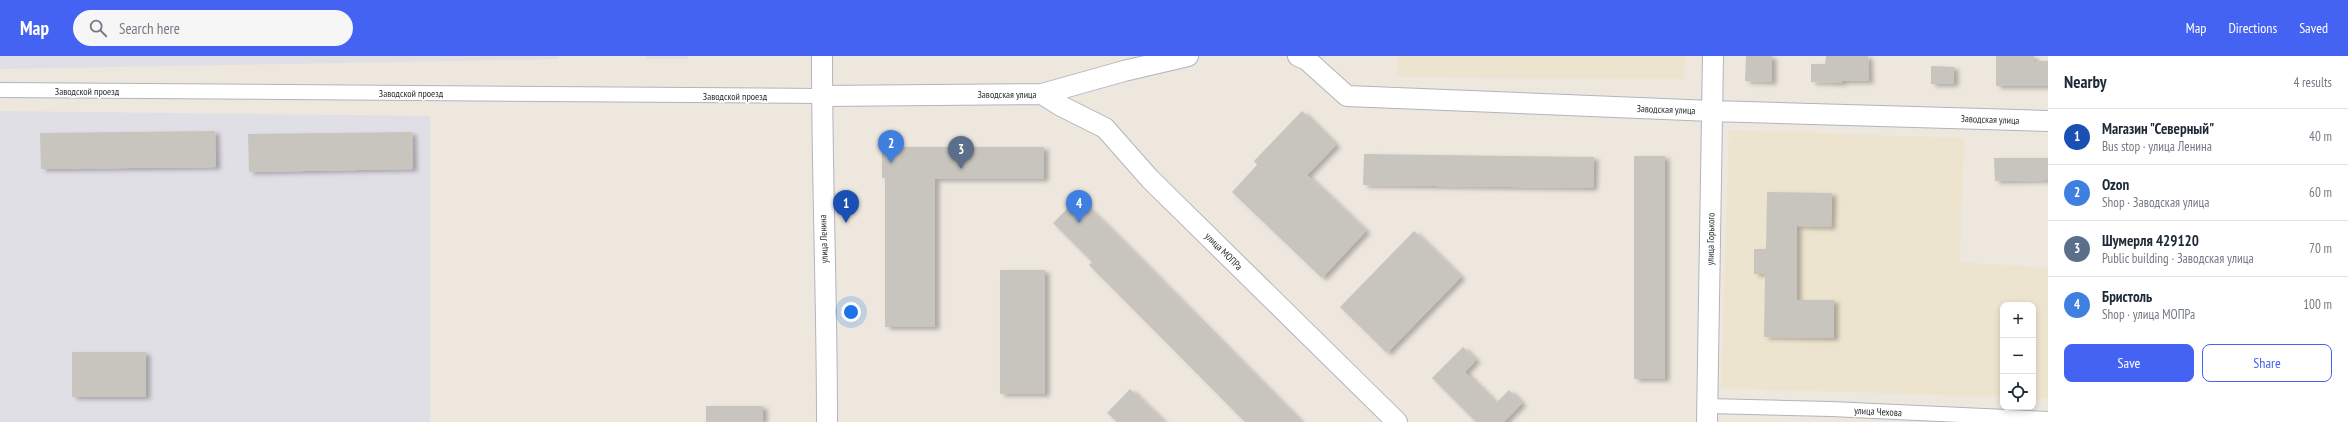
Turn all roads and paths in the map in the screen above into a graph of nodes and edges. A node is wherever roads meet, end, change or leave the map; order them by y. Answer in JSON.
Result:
{"nodes":[{"id":1,"x":822,"y":56,"type":"edge"},
{"id":2,"x":1188,"y":56,"type":"edge"},
{"id":3,"x":1298,"y":56,"type":"edge"},
{"id":4,"x":1713,"y":56,"type":"edge"},
{"id":5,"x":0,"y":90,"type":"edge"},
{"id":6,"x":1042,"y":94,"type":"junction"},
{"id":7,"x":822,"y":96,"type":"junction"},
{"id":8,"x":1712,"y":111,"type":"junction"},
{"id":9,"x":2048,"y":121,"type":"edge"},
{"id":10,"x":1708,"y":414,"type":"edge"},
{"id":11,"x":2048,"y":419,"type":"edge"},
{"id":12,"x":827,"y":422,"type":"edge"},
{"id":13,"x":1397,"y":422,"type":"edge"}],
"edges":[{"from":1,"to":7,"type":"street","name":"улица Ленина"},
{"from":2,"to":6,"type":"street","name":"Заводская улица"},
{"from":3,"to":8,"type":"street","name":"Заводская улица"},
{"from":4,"to":8,"type":"street","name":"улица Горького"},
{"from":5,"to":7,"type":"street","name":"Заводской проезд"},
{"from":6,"to":7,"type":"street","name":"Заводская улица"},
{"from":6,"to":13,"type":"street","name":"улица МОПРа"},
{"from":7,"to":12,"type":"street","name":"улица Ленина"},
{"from":8,"to":9,"type":"street","name":"Заводская улица"},
{"from":8,"to":10,"type":"street","name":"улица Горького"},
{"from":10,"to":11,"type":"street","name":"улица Чехова"}]}
